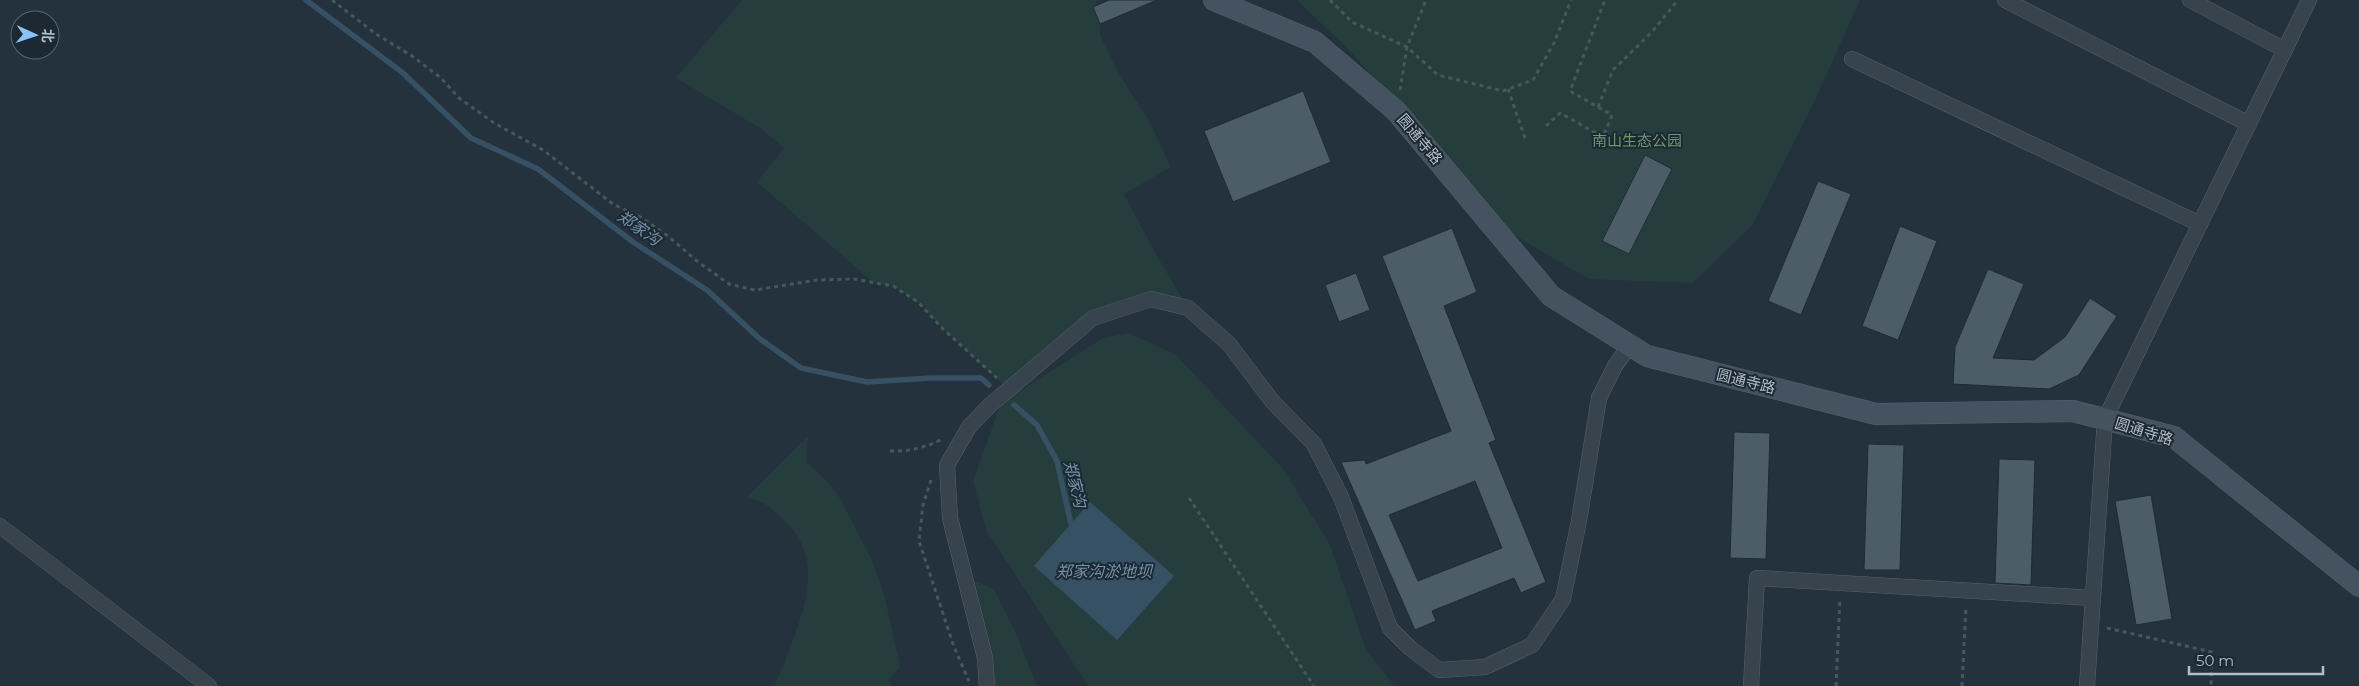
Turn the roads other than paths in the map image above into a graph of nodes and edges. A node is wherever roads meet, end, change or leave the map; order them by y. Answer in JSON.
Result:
{"nodes":[{"id":1,"x":1214,"y":0,"type":"edge"},
{"id":2,"x":2005,"y":0,"type":"edge"},
{"id":3,"x":2190,"y":0,"type":"edge"},
{"id":4,"x":2309,"y":0,"type":"edge"},
{"id":5,"x":2285,"y":50,"type":"junction"},
{"id":6,"x":1852,"y":60,"type":"dead end"},
{"id":7,"x":2249,"y":124,"type":"junction"},
{"id":8,"x":2200,"y":224,"type":"junction"},
{"id":9,"x":1630,"y":345,"type":"junction"},
{"id":10,"x":2105,"y":419,"type":"junction"},
{"id":11,"x":0,"y":526,"type":"edge"},
{"id":12,"x":2359,"y":586,"type":"edge"},
{"id":13,"x":2092,"y":598,"type":"junction"},
{"id":14,"x":209,"y":686,"type":"edge"},
{"id":15,"x":987,"y":686,"type":"edge"},
{"id":16,"x":1751,"y":686,"type":"edge"},
{"id":17,"x":2086,"y":686,"type":"edge"}],
"edges":[{"from":1,"to":9,"type":"street","name":"圆通寺路"},
{"from":2,"to":7,"type":"street"},
{"from":3,"to":5,"type":"street"},
{"from":4,"to":5,"type":"street"},
{"from":5,"to":7,"type":"street"},
{"from":6,"to":8,"type":"street"},
{"from":7,"to":8,"type":"street"},
{"from":8,"to":10,"type":"street"},
{"from":9,"to":10,"type":"street","name":"圆通寺路"},
{"from":9,"to":15,"type":"street"},
{"from":10,"to":12,"type":"street","name":"圆通寺路"},
{"from":10,"to":13,"type":"street"},
{"from":11,"to":14,"type":"street"},
{"from":13,"to":16,"type":"street"},
{"from":13,"to":17,"type":"street"}]}
